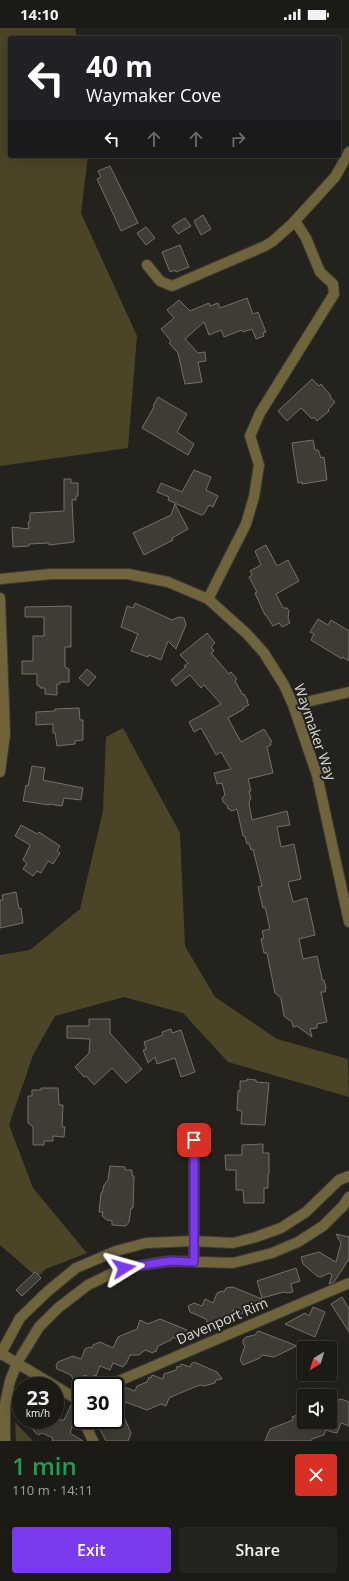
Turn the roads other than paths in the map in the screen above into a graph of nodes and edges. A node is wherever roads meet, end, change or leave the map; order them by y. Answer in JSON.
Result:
{"nodes":[{"id":1,"x":349,"y":152,"type":"edge"},
{"id":2,"x":295,"y":221,"type":"junction"},
{"id":3,"x":147,"y":265,"type":"dead end"},
{"id":4,"x":0,"y":579,"type":"edge"},
{"id":5,"x":0,"y":598,"type":"edge"},
{"id":6,"x":208,"y":599,"type":"junction"},
{"id":7,"x":349,"y":692,"type":"edge"},
{"id":8,"x":293,"y":705,"type":"junction"},
{"id":9,"x":0,"y":772,"type":"edge"},
{"id":10,"x":349,"y":922,"type":"edge"},
{"id":11,"x":194,"y":1140,"type":"dead end"},
{"id":12,"x":349,"y":1176,"type":"edge"},
{"id":13,"x":349,"y":1197,"type":"edge"},
{"id":14,"x":193,"y":1241,"type":"junction"},
{"id":15,"x":194,"y":1262,"type":"junction"},
{"id":16,"x":349,"y":1283,"type":"edge"},
{"id":17,"x":0,"y":1354,"type":"edge"},
{"id":18,"x":17,"y":1363,"type":"junction"},
{"id":19,"x":124,"y":1379,"type":"edge"},
{"id":20,"x":72,"y":1395,"type":"edge"},
{"id":21,"x":87,"y":1429,"type":"edge"},
{"id":22,"x":6,"y":1441,"type":"edge"},
{"id":23,"x":93,"y":1441,"type":"edge"}],
"edges":[{"from":1,"to":2,"type":"street"},
{"from":2,"to":3,"type":"street"},
{"from":2,"to":6,"type":"street"},
{"from":4,"to":6,"type":"street","name":"Waymaker Way"},
{"from":5,"to":9,"type":"street"},
{"from":6,"to":8,"type":"street","name":"Waymaker Way"},
{"from":7,"to":8,"type":"street"},
{"from":8,"to":10,"type":"street","name":"Waymaker Way"},
{"from":11,"to":14,"type":"street"},
{"from":12,"to":14,"type":"street"},
{"from":13,"to":15,"type":"street"},
{"from":14,"to":15,"type":"street"},
{"from":14,"to":17,"type":"street"},
{"from":15,"to":18,"type":"street"},
{"from":16,"to":19,"type":"street","name":"Davenport Rim"},
{"from":17,"to":18,"type":"street"},
{"from":18,"to":20,"type":"street"},
{"from":18,"to":22,"type":"street"},
{"from":21,"to":23,"type":"street"}]}
